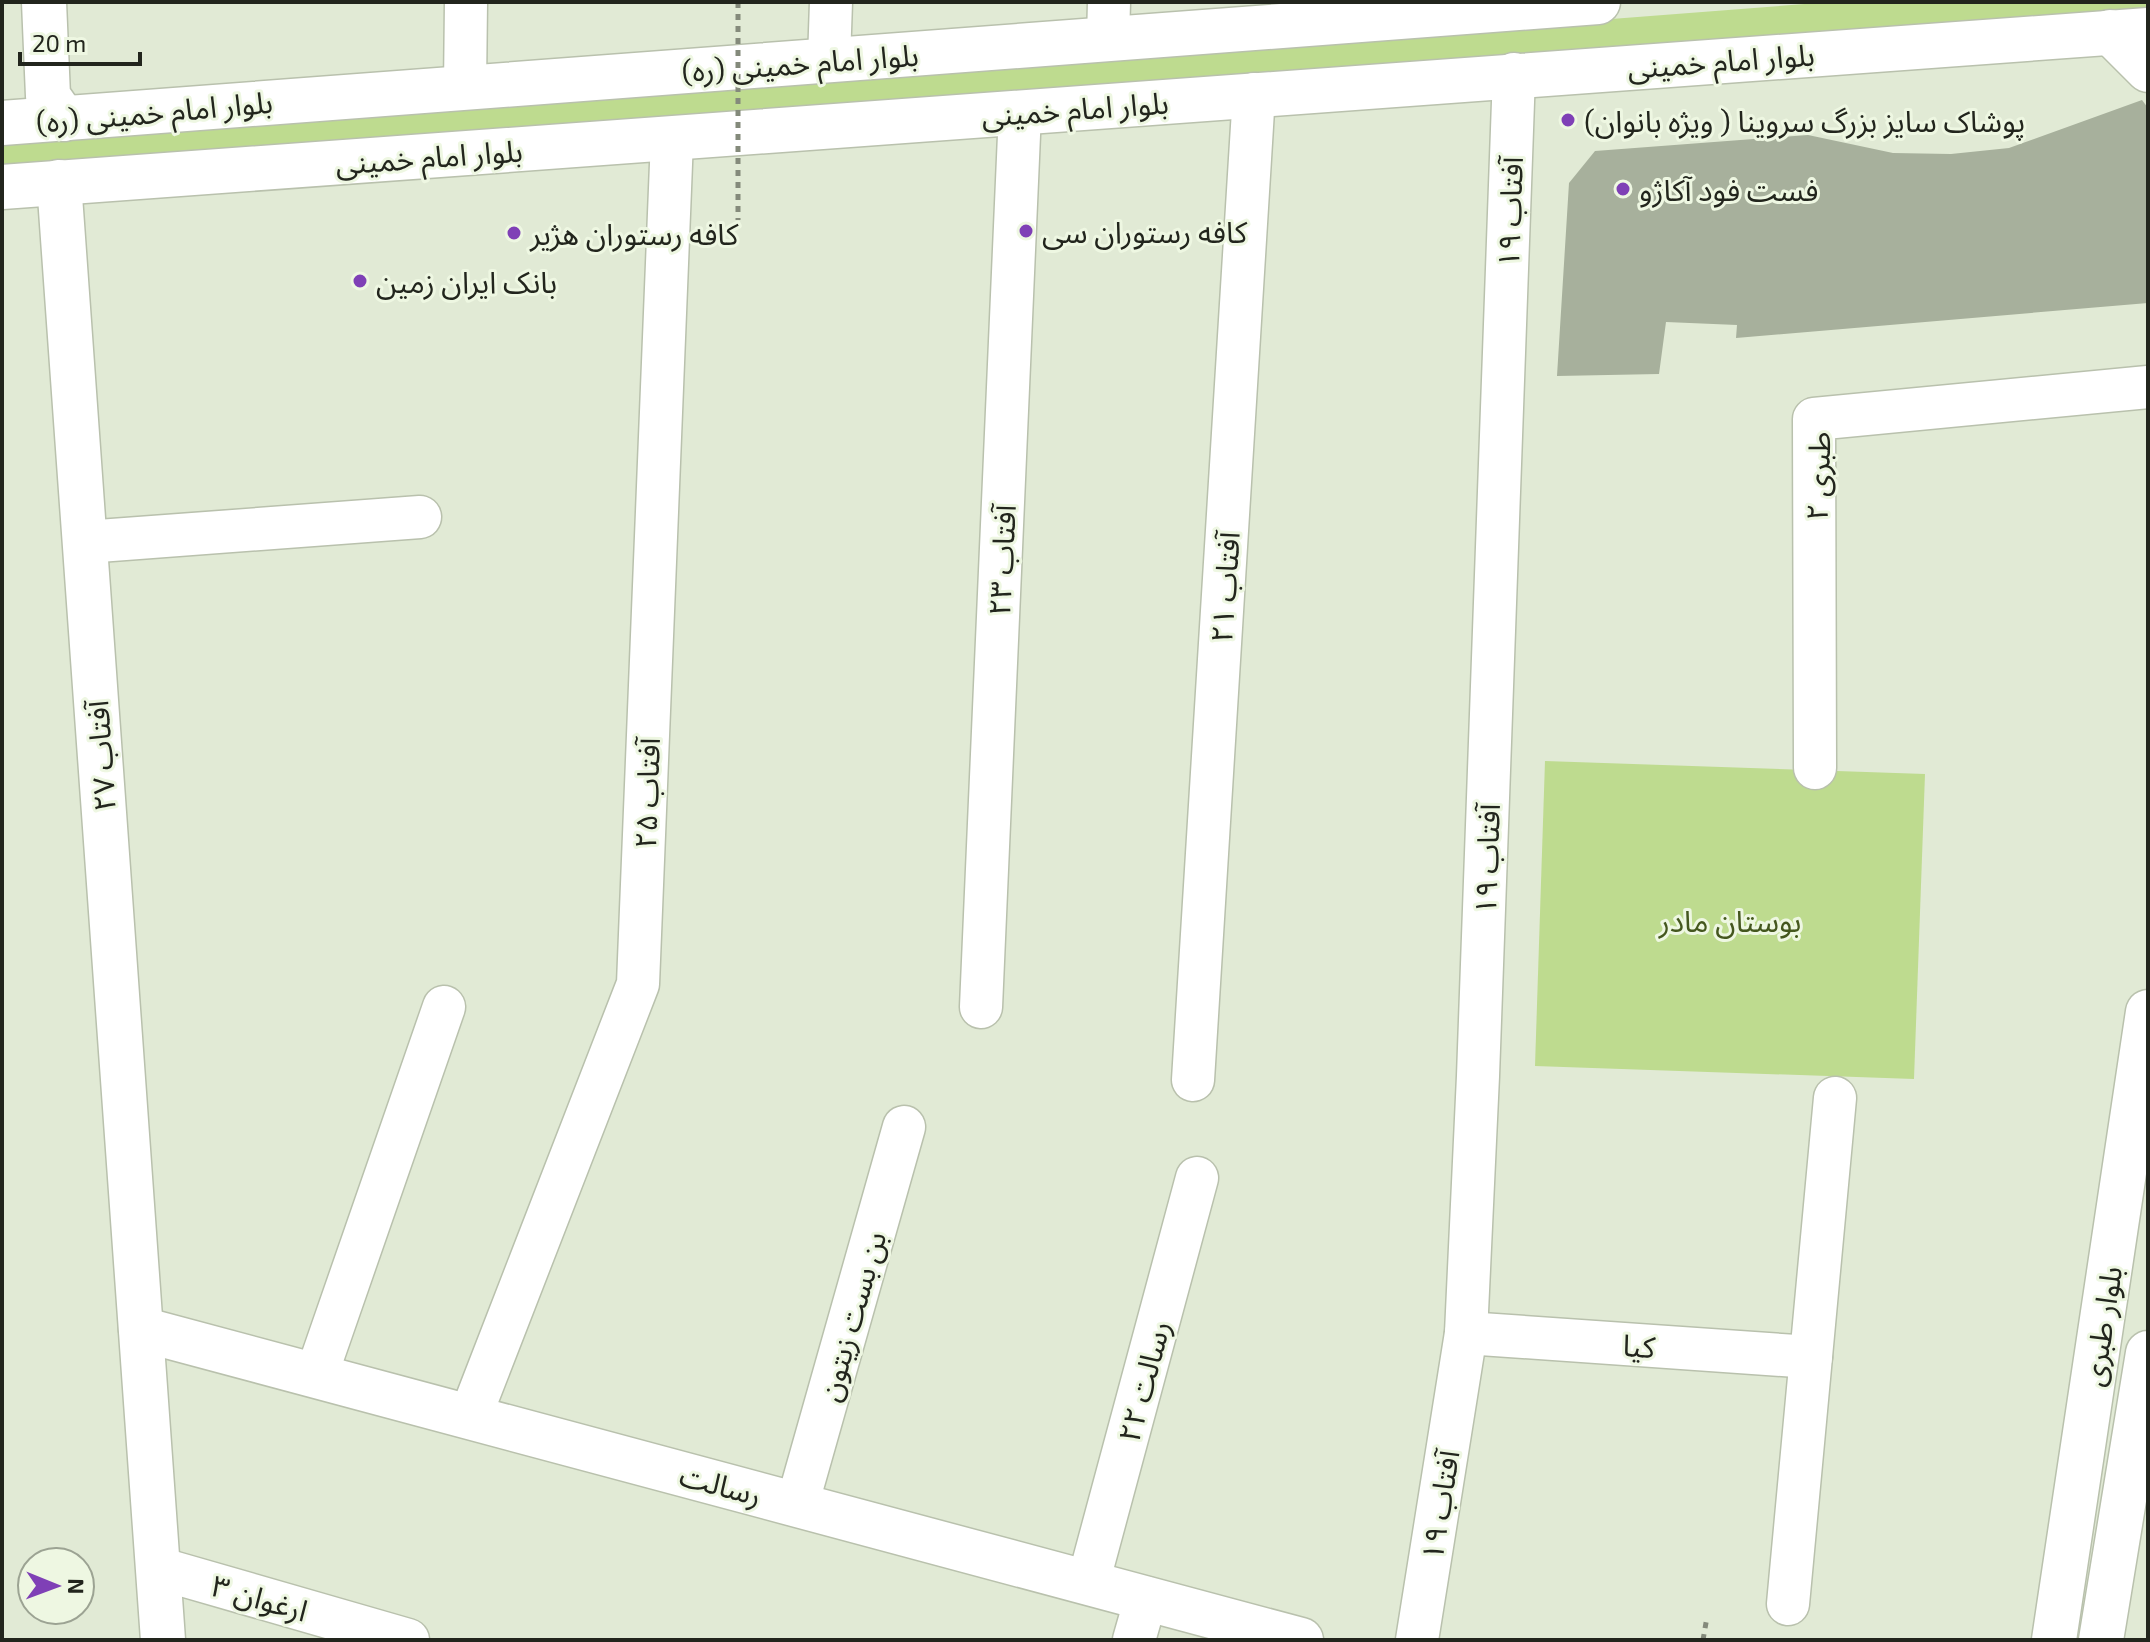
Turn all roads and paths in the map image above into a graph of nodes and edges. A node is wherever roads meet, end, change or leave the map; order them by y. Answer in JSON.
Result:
{"nodes":[{"id":1,"x":44,"y":2,"type":"edge"},
{"id":2,"x":466,"y":2,"type":"edge"},
{"id":3,"x":738,"y":2,"type":"edge"},
{"id":4,"x":831,"y":2,"type":"edge"},
{"id":5,"x":1598,"y":2,"type":"edge"},
{"id":6,"x":1108,"y":21,"type":"edge"},
{"id":7,"x":2129,"y":31,"type":"edge"},
{"id":8,"x":829,"y":60,"type":"junction"},
{"id":9,"x":2148,"y":70,"type":"edge"},
{"id":10,"x":1514,"y":74,"type":"junction"},
{"id":11,"x":465,"y":87,"type":"junction"},
{"id":12,"x":1254,"y":94,"type":"junction"},
{"id":13,"x":1020,"y":112,"type":"junction"},
{"id":14,"x":64,"y":119,"type":"junction"},
{"id":15,"x":2,"y":123,"type":"edge"},
{"id":16,"x":672,"y":139,"type":"junction"},
{"id":17,"x":59,"y":182,"type":"junction"},
{"id":18,"x":2,"y":187,"type":"edge"},
{"id":19,"x":738,"y":220,"type":"dead end"},
{"id":20,"x":2148,"y":387,"type":"edge"},
{"id":21,"x":420,"y":517,"type":"dead end"},
{"id":22,"x":85,"y":542,"type":"junction"},
{"id":23,"x":1815,"y":768,"type":"dead end"},
{"id":24,"x":444,"y":1007,"type":"dead end"},
{"id":25,"x":981,"y":1007,"type":"dead end"},
{"id":26,"x":2148,"y":1012,"type":"edge"},
{"id":27,"x":1193,"y":1080,"type":"dead end"},
{"id":28,"x":1835,"y":1098,"type":"dead end"},
{"id":29,"x":904,"y":1127,"type":"dead end"},
{"id":30,"x":1197,"y":1178,"type":"dead end"},
{"id":31,"x":141,"y":1329,"type":"junction"},
{"id":32,"x":1466,"y":1333,"type":"junction"},
{"id":33,"x":1811,"y":1357,"type":"junction"},
{"id":34,"x":2147,"y":1360,"type":"edge"},
{"id":35,"x":316,"y":1376,"type":"junction"},
{"id":36,"x":470,"y":1417,"type":"junction"},
{"id":37,"x":797,"y":1505,"type":"junction"},
{"id":38,"x":158,"y":1568,"type":"junction"},
{"id":39,"x":1088,"y":1583,"type":"junction"},
{"id":40,"x":1146,"y":1598,"type":"junction"},
{"id":41,"x":1788,"y":1604,"type":"dead end"},
{"id":42,"x":1707,"y":1617,"type":"dead end"},
{"id":43,"x":1297,"y":1639,"type":"edge"},
{"id":44,"x":163,"y":1640,"type":"edge"},
{"id":45,"x":408,"y":1640,"type":"edge"},
{"id":46,"x":1134,"y":1640,"type":"edge"},
{"id":47,"x":1417,"y":1640,"type":"edge"},
{"id":48,"x":1703,"y":1640,"type":"edge"},
{"id":49,"x":2054,"y":1640,"type":"edge"},
{"id":50,"x":2101,"y":1640,"type":"edge"}],
"edges":[{"from":1,"to":14,"type":"main road"},
{"from":2,"to":11,"type":"street"},
{"from":3,"to":19,"type":"path","bridge":true},
{"from":4,"to":8,"type":"street"},
{"from":5,"to":6,"type":"main road","name":"بلوار امام خمینی (ره)"},
{"from":6,"to":8,"type":"main road","name":"بلوار امام خمینی (ره)"},
{"from":7,"to":9,"type":"main road"},
{"from":7,"to":10,"type":"main road","name":"بلوار امام خمینی"},
{"from":8,"to":11,"type":"main road","name":"بلوار امام خمینی (ره)"},
{"from":10,"to":12,"type":"main road","name":"بلوار امام خمینی"},
{"from":10,"to":32,"type":"street","name":"آفتاب ۱۹"},
{"from":11,"to":14,"type":"main road","name":"بلوار امام خمینی (ره)"},
{"from":12,"to":13,"type":"main road","name":"بلوار امام خمینی"},
{"from":12,"to":27,"type":"street","name":"آفتاب ۲۱"},
{"from":13,"to":16,"type":"main road","name":"بلوار امام خمینی"},
{"from":13,"to":25,"type":"street","name":"آفتاب ۲۳"},
{"from":14,"to":15,"type":"main road","name":"بلوار امام خمینی (ره)"},
{"from":16,"to":17,"type":"main road","name":"بلوار امام خمینی"},
{"from":16,"to":36,"type":"street","name":"آفتاب ۲۵"},
{"from":17,"to":18,"type":"main road","name":"بلوار امام خمینی"},
{"from":17,"to":22,"type":"main road","name":"آفتاب ۲۷"},
{"from":20,"to":23,"type":"street","name":"طبری ۲"},
{"from":21,"to":22,"type":"street"},
{"from":22,"to":31,"type":"main road","name":"آفتاب ۲۷"},
{"from":24,"to":35,"type":"street"},
{"from":26,"to":49,"type":"main road","name":"بلوار طبری"},
{"from":28,"to":33,"type":"street"},
{"from":29,"to":37,"type":"street","name":"بن بست زیتون"},
{"from":30,"to":39,"type":"street","name":"رسالت ۲۲"},
{"from":31,"to":35,"type":"main road","name":"رسالت"},
{"from":31,"to":38,"type":"main road","name":"آفتاب ۲۷"},
{"from":32,"to":33,"type":"street","name":"کیا"},
{"from":32,"to":47,"type":"street","name":"آفتاب ۱۹"},
{"from":33,"to":41,"type":"street"},
{"from":34,"to":50,"type":"main road","name":"بلوار طبری"},
{"from":35,"to":36,"type":"main road","name":"رسالت"},
{"from":36,"to":37,"type":"main road","name":"رسالت"},
{"from":37,"to":39,"type":"main road","name":"رسالت"},
{"from":38,"to":44,"type":"main road","name":"آفتاب ۲۷"},
{"from":38,"to":45,"type":"street","name":"ارغوان ۳"},
{"from":39,"to":40,"type":"main road","name":"رسالت"},
{"from":40,"to":43,"type":"main road","name":"رسالت"},
{"from":40,"to":46,"type":"street"},
{"from":42,"to":48,"type":"path"}]}
